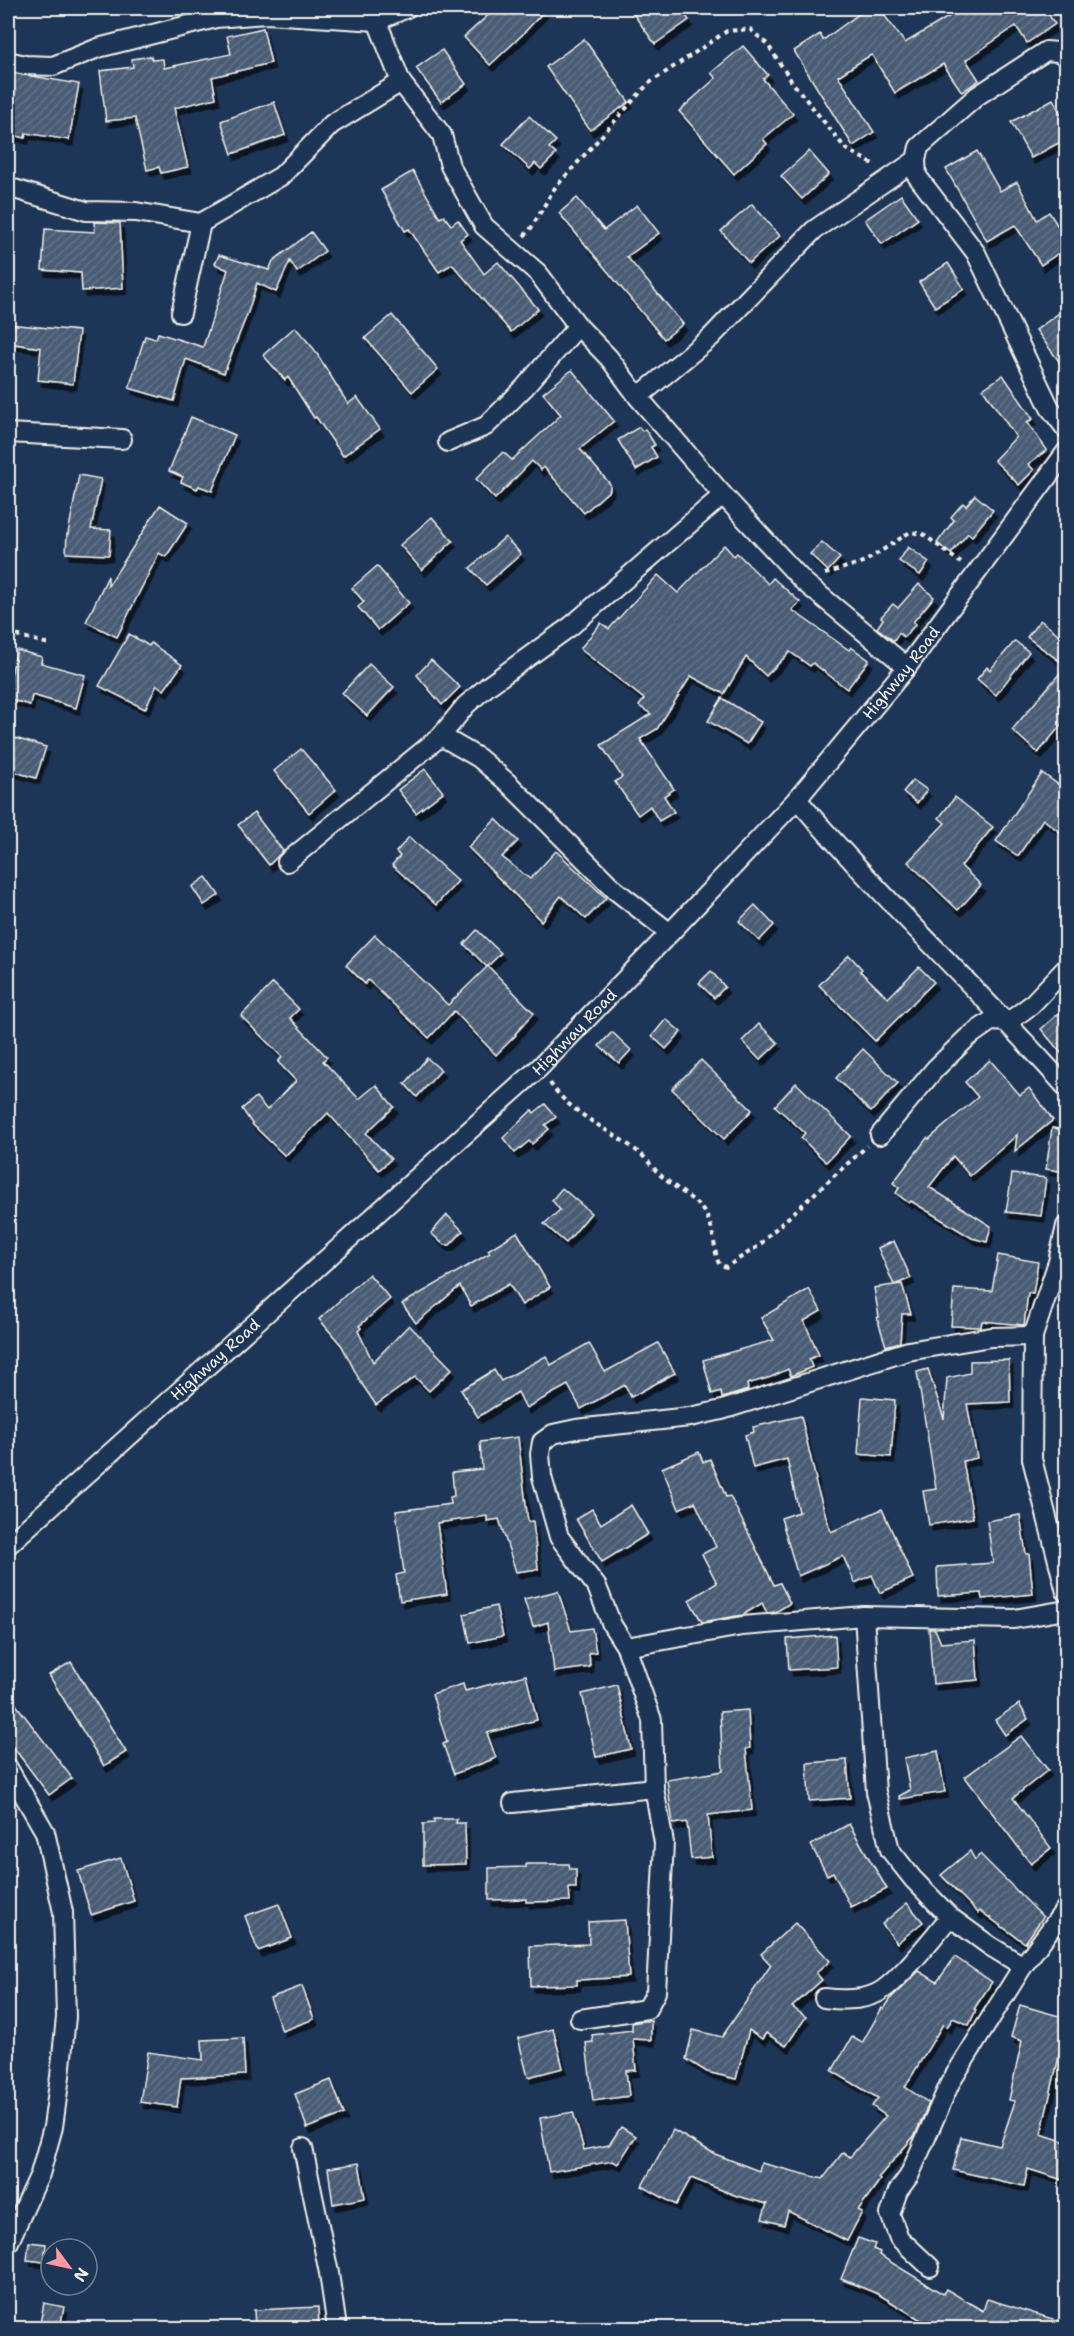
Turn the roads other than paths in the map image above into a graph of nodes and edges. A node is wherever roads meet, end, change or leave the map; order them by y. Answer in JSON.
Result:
{"nodes":[{"id":1,"x":407,"y":8,"type":"edge"},
{"id":2,"x":377,"y":21,"type":"junction"},
{"id":3,"x":1066,"y":56,"type":"edge"},
{"id":4,"x":8,"y":61,"type":"edge"},
{"id":5,"x":401,"y":82,"type":"junction"},
{"id":6,"x":916,"y":160,"type":"junction"},
{"id":7,"x":8,"y":187,"type":"edge"},
{"id":8,"x":201,"y":223,"type":"junction"},
{"id":9,"x":181,"y":313,"type":"dead end"},
{"id":10,"x":578,"y":326,"type":"junction"},
{"id":11,"x":638,"y":397,"type":"junction"},
{"id":12,"x":1066,"y":429,"type":"edge"},
{"id":13,"x":8,"y":434,"type":"edge"},
{"id":14,"x":123,"y":439,"type":"dead end"},
{"id":15,"x":448,"y":442,"type":"dead end"},
{"id":16,"x":1066,"y":452,"type":"edge"},
{"id":17,"x":723,"y":495,"type":"junction"},
{"id":18,"x":907,"y":667,"type":"junction"},
{"id":19,"x":441,"y":736,"type":"junction"},
{"id":20,"x":796,"y":799,"type":"junction"},
{"id":21,"x":287,"y":862,"type":"dead end"},
{"id":22,"x":670,"y":933,"type":"junction"},
{"id":23,"x":1066,"y":968,"type":"edge"},
{"id":24,"x":1008,"y":1022,"type":"junction"},
{"id":25,"x":1066,"y":1088,"type":"edge"},
{"id":26,"x":880,"y":1135,"type":"road end"},
{"id":27,"x":1066,"y":1226,"type":"edge"},
{"id":28,"x":1062,"y":1264,"type":"edge"},
{"id":29,"x":1033,"y":1336,"type":"junction"},
{"id":30,"x":8,"y":1545,"type":"edge"},
{"id":31,"x":1066,"y":1592,"type":"edge"},
{"id":32,"x":1066,"y":1610,"type":"edge"},
{"id":33,"x":864,"y":1616,"type":"junction"},
{"id":34,"x":626,"y":1647,"type":"junction"},
{"id":35,"x":8,"y":1768,"type":"edge"},
{"id":36,"x":654,"y":1788,"type":"junction"},
{"id":37,"x":513,"y":1803,"type":"dead end"},
{"id":38,"x":1066,"y":1908,"type":"edge"},
{"id":39,"x":950,"y":1917,"type":"junction"},
{"id":40,"x":1023,"y":1966,"type":"junction"},
{"id":41,"x":824,"y":1998,"type":"dead end"},
{"id":42,"x":580,"y":2019,"type":"dead end"},
{"id":43,"x":303,"y":2148,"type":"dead end"},
{"id":44,"x":14,"y":2211,"type":"edge"},
{"id":45,"x":8,"y":2244,"type":"edge"},
{"id":46,"x":930,"y":2267,"type":"dead end"},
{"id":47,"x":337,"y":2328,"type":"edge"}],
"edges":[{"from":1,"to":2,"type":"street"},
{"from":2,"to":4,"type":"street"},
{"from":2,"to":5,"type":"street"},
{"from":3,"to":6,"type":"street"},
{"from":5,"to":8,"type":"street"},
{"from":5,"to":10,"type":"street"},
{"from":6,"to":11,"type":"street"},
{"from":6,"to":12,"type":"street"},
{"from":7,"to":8,"type":"street"},
{"from":8,"to":9,"type":"street"},
{"from":10,"to":11,"type":"street"},
{"from":10,"to":15,"type":"street"},
{"from":11,"to":17,"type":"street"},
{"from":13,"to":14,"type":"street"},
{"from":16,"to":18,"type":"street","name":"Highway Road"},
{"from":17,"to":18,"type":"street"},
{"from":17,"to":19,"type":"street"},
{"from":18,"to":20,"type":"street","name":"Highway Road"},
{"from":19,"to":21,"type":"street"},
{"from":19,"to":22,"type":"street"},
{"from":20,"to":22,"type":"street","name":"Highway Road"},
{"from":20,"to":24,"type":"street"},
{"from":22,"to":30,"type":"street","name":"Highway Road"},
{"from":23,"to":24,"type":"street"},
{"from":24,"to":25,"type":"street"},
{"from":24,"to":26,"type":"street"},
{"from":27,"to":28,"type":"street"},
{"from":28,"to":29,"type":"street"},
{"from":29,"to":31,"type":"street"},
{"from":29,"to":34,"type":"street"},
{"from":32,"to":33,"type":"street"},
{"from":33,"to":34,"type":"street"},
{"from":33,"to":39,"type":"street"},
{"from":34,"to":36,"type":"street"},
{"from":35,"to":44,"type":"street"},
{"from":36,"to":37,"type":"street"},
{"from":36,"to":42,"type":"street"},
{"from":38,"to":40,"type":"street"},
{"from":39,"to":40,"type":"street"},
{"from":39,"to":41,"type":"street"},
{"from":40,"to":46,"type":"street"},
{"from":43,"to":47,"type":"street"},
{"from":44,"to":45,"type":"street"}]}
